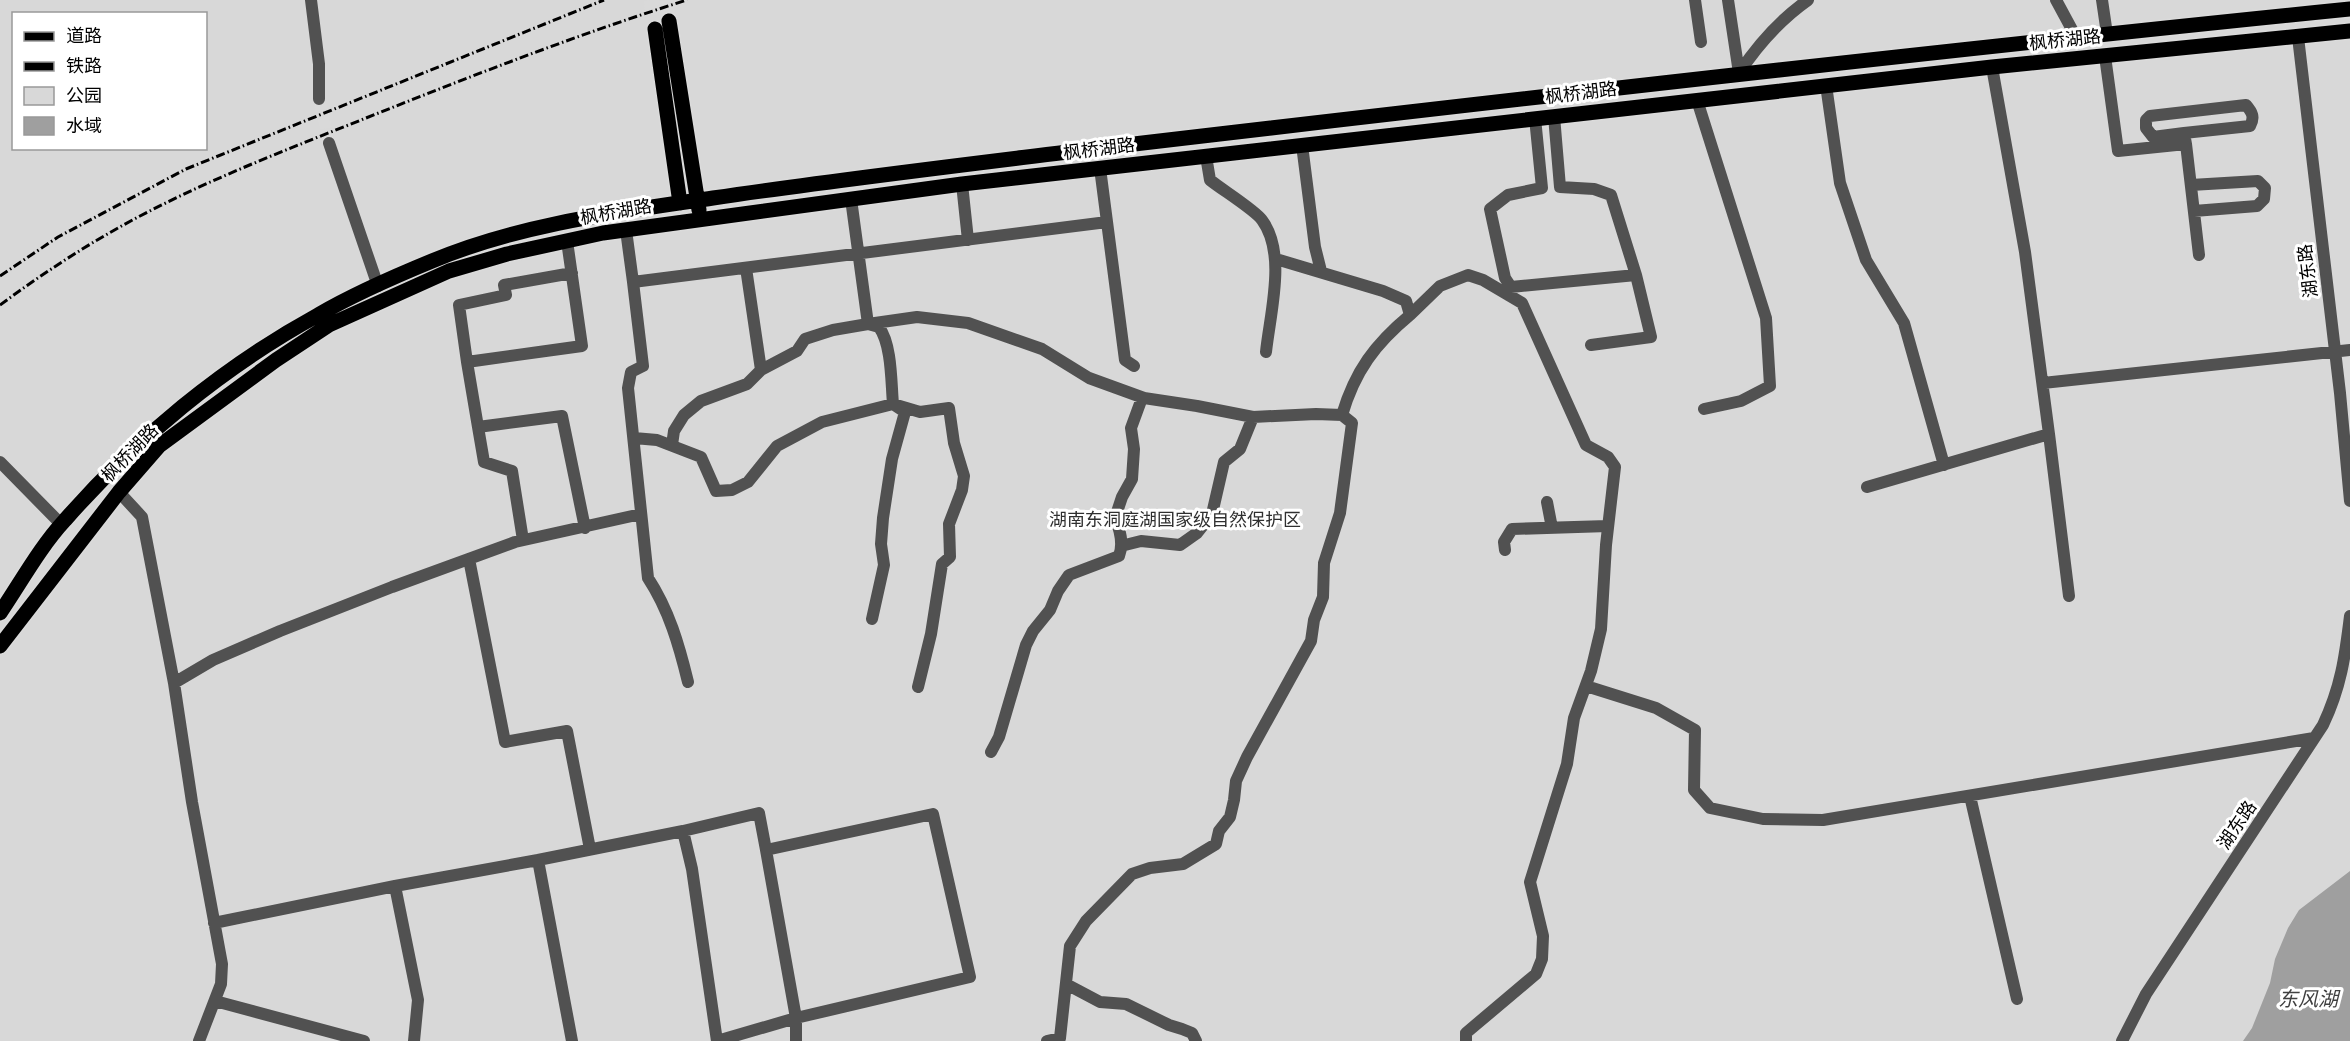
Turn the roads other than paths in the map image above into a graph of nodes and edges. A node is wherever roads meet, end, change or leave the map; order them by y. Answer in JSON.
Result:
{"nodes":[{"id":1,"x":311,"y":0,"type":"edge"},
{"id":2,"x":1695,"y":0,"type":"edge"},
{"id":3,"x":1728,"y":0,"type":"edge"},
{"id":4,"x":1808,"y":0,"type":"edge"},
{"id":5,"x":2056,"y":0,"type":"edge"},
{"id":6,"x":2102,"y":0,"type":"edge"},
{"id":7,"x":2350,"y":9,"type":"edge"},
{"id":8,"x":669,"y":21,"type":"tunnel mouth"},
{"id":9,"x":655,"y":29,"type":"tunnel mouth"},
{"id":10,"x":2350,"y":31,"type":"edge"},
{"id":11,"x":2107,"y":34,"type":"junction"},
{"id":12,"x":2076,"y":37,"type":"junction"},
{"id":13,"x":2298,"y":37,"type":"junction"},
{"id":14,"x":1701,"y":42,"type":"dead end"},
{"id":15,"x":2105,"y":56,"type":"junction"},
{"id":16,"x":1992,"y":67,"type":"junction"},
{"id":17,"x":1739,"y":73,"type":"junction"},
{"id":18,"x":1826,"y":86,"type":"junction"},
{"id":19,"x":319,"y":99,"type":"tunnel mouth"},
{"id":20,"x":1697,"y":100,"type":"junction"},
{"id":21,"x":1554,"y":116,"type":"junction"},
{"id":22,"x":1535,"y":118,"type":"junction"},
{"id":23,"x":2185,"y":138,"type":"junction"},
{"id":24,"x":328,"y":143,"type":"tunnel mouth"},
{"id":25,"x":1302,"y":145,"type":"junction"},
{"id":26,"x":1206,"y":156,"type":"junction"},
{"id":27,"x":1100,"y":168,"type":"junction"},
{"id":28,"x":962,"y":184,"type":"junction"},
{"id":29,"x":2191,"y":185,"type":"junction"},
{"id":30,"x":1564,"y":187,"type":"junction"},
{"id":31,"x":1542,"y":188,"type":"junction"},
{"id":32,"x":851,"y":199,"type":"junction"},
{"id":33,"x":697,"y":200,"type":"junction"},
{"id":34,"x":680,"y":202,"type":"junction"},
{"id":35,"x":2194,"y":212,"type":"junction"},
{"id":36,"x":700,"y":219,"type":"junction"},
{"id":37,"x":1107,"y":222,"type":"junction"},
{"id":38,"x":626,"y":230,"type":"junction"},
{"id":39,"x":968,"y":240,"type":"junction"},
{"id":40,"x":567,"y":241,"type":"junction"},
{"id":41,"x":858,"y":254,"type":"junction"},
{"id":42,"x":2199,"y":255,"type":"dead end"},
{"id":43,"x":1276,"y":259,"type":"junction"},
{"id":44,"x":746,"y":268,"type":"junction"},
{"id":45,"x":1321,"y":271,"type":"junction"},
{"id":46,"x":572,"y":273,"type":"junction"},
{"id":47,"x":1636,"y":275,"type":"junction"},
{"id":48,"x":633,"y":282,"type":"junction"},
{"id":49,"x":378,"y":286,"type":"junction"},
{"id":50,"x":1410,"y":315,"type":"junction"},
{"id":51,"x":868,"y":324,"type":"junction"},
{"id":52,"x":1591,"y":345,"type":"dead end"},
{"id":53,"x":2350,"y":350,"type":"edge"},
{"id":54,"x":1266,"y":352,"type":"dead end"},
{"id":55,"x":2335,"y":352,"type":"junction"},
{"id":56,"x":467,"y":362,"type":"junction"},
{"id":57,"x":1134,"y":366,"type":"dead end"},
{"id":58,"x":761,"y":370,"type":"junction"},
{"id":59,"x":2043,"y":383,"type":"junction"},
{"id":60,"x":1142,"y":398,"type":"junction"},
{"id":61,"x":893,"y":404,"type":"junction"},
{"id":62,"x":1704,"y":409,"type":"dead end"},
{"id":63,"x":1342,"y":415,"type":"junction"},
{"id":64,"x":1253,"y":417,"type":"junction"},
{"id":65,"x":478,"y":427,"type":"junction"},
{"id":66,"x":2049,"y":434,"type":"junction"},
{"id":67,"x":634,"y":438,"type":"junction"},
{"id":68,"x":672,"y":445,"type":"junction"},
{"id":69,"x":0,"y":462,"type":"edge"},
{"id":70,"x":1944,"y":465,"type":"junction"},
{"id":71,"x":1867,"y":487,"type":"dead end"},
{"id":72,"x":119,"y":492,"type":"junction"},
{"id":73,"x":2350,"y":501,"type":"edge"},
{"id":74,"x":1547,"y":502,"type":"dead end"},
{"id":75,"x":641,"y":514,"type":"junction"},
{"id":76,"x":61,"y":524,"type":"junction"},
{"id":77,"x":1608,"y":526,"type":"junction"},
{"id":78,"x":585,"y":528,"type":"junction"},
{"id":79,"x":1552,"y":528,"type":"junction"},
{"id":80,"x":523,"y":540,"type":"junction"},
{"id":81,"x":1121,"y":546,"type":"junction"},
{"id":82,"x":1505,"y":550,"type":"dead end"},
{"id":83,"x":469,"y":559,"type":"junction"},
{"id":84,"x":2069,"y":596,"type":"dead end"},
{"id":85,"x":0,"y":613,"type":"edge"},
{"id":86,"x":2350,"y":616,"type":"edge"},
{"id":87,"x":872,"y":619,"type":"dead end"},
{"id":88,"x":0,"y":646,"type":"edge"},
{"id":89,"x":688,"y":682,"type":"dead end"},
{"id":90,"x":174,"y":683,"type":"junction"},
{"id":91,"x":1586,"y":686,"type":"junction"},
{"id":92,"x":918,"y":687,"type":"dead end"},
{"id":93,"x":2314,"y":738,"type":"junction"},
{"id":94,"x":991,"y":752,"type":"dead end"},
{"id":95,"x":1970,"y":796,"type":"junction"},
{"id":96,"x":683,"y":831,"type":"junction"},
{"id":97,"x":590,"y":849,"type":"junction"},
{"id":98,"x":766,"y":850,"type":"junction"},
{"id":99,"x":538,"y":860,"type":"junction"},
{"id":100,"x":395,"y":886,"type":"junction"},
{"id":101,"x":214,"y":922,"type":"junction"},
{"id":102,"x":1066,"y":984,"type":"junction"},
{"id":103,"x":2017,"y":999,"type":"dead end"},
{"id":104,"x":215,"y":1001,"type":"junction"},
{"id":105,"x":796,"y":1018,"type":"junction"},
{"id":106,"x":199,"y":1041,"type":"edge"},
{"id":107,"x":364,"y":1041,"type":"edge"},
{"id":108,"x":414,"y":1041,"type":"edge"},
{"id":109,"x":572,"y":1041,"type":"edge"},
{"id":110,"x":717,"y":1041,"type":"edge"},
{"id":111,"x":796,"y":1041,"type":"edge"},
{"id":112,"x":1047,"y":1041,"type":"edge"},
{"id":113,"x":1196,"y":1041,"type":"edge"},
{"id":114,"x":1466,"y":1041,"type":"edge"},
{"id":115,"x":2122,"y":1041,"type":"edge"}],
"edges":[{"from":1,"to":19,"type":"street"},
{"from":2,"to":14,"type":"street"},
{"from":3,"to":17,"type":"street"},
{"from":4,"to":17,"type":"street"},
{"from":5,"to":12,"type":"street"},
{"from":6,"to":11,"type":"street"},
{"from":7,"to":11,"type":"main road","name":"枫桥湖路"},
{"from":8,"to":33,"type":"main road"},
{"from":9,"to":34,"type":"main road"},
{"from":10,"to":13,"type":"main road","name":"枫桥湖路"},
{"from":11,"to":12,"type":"main road","name":"枫桥湖路"},
{"from":12,"to":17,"type":"main road","name":"枫桥湖路"},
{"from":13,"to":15,"type":"main road","name":"枫桥湖路"},
{"from":13,"to":55,"type":"street","name":"湖东路"},
{"from":15,"to":16,"type":"main road","name":"枫桥湖路"},
{"from":15,"to":23,"type":"street"},
{"from":16,"to":18,"type":"main road","name":"枫桥湖路"},
{"from":16,"to":59,"type":"street"},
{"from":17,"to":33,"type":"main road","name":"枫桥湖路"},
{"from":18,"to":20,"type":"main road","name":"枫桥湖路"},
{"from":18,"to":70,"type":"street"},
{"from":20,"to":21,"type":"main road","name":"枫桥湖路"},
{"from":20,"to":62,"type":"street"},
{"from":21,"to":22,"type":"main road","name":"枫桥湖路"},
{"from":21,"to":30,"type":"street"},
{"from":22,"to":25,"type":"main road","name":"枫桥湖路"},
{"from":22,"to":31,"type":"street"},
{"from":23,"to":23,"type":"street"},
{"from":23,"to":29,"type":"street"},
{"from":24,"to":49,"type":"street"},
{"from":25,"to":26,"type":"main road","name":"枫桥湖路"},
{"from":25,"to":45,"type":"street"},
{"from":26,"to":27,"type":"main road","name":"枫桥湖路"},
{"from":26,"to":43,"type":"street"},
{"from":27,"to":28,"type":"main road","name":"枫桥湖路"},
{"from":27,"to":37,"type":"street"},
{"from":28,"to":32,"type":"main road","name":"枫桥湖路"},
{"from":28,"to":39,"type":"street"},
{"from":29,"to":35,"type":"street"},
{"from":29,"to":35,"type":"street"},
{"from":30,"to":31,"type":"street"},
{"from":30,"to":47,"type":"street"},
{"from":31,"to":47,"type":"street"},
{"from":32,"to":36,"type":"main road","name":"枫桥湖路"},
{"from":32,"to":41,"type":"street"},
{"from":33,"to":34,"type":"main road","name":"枫桥湖路"},
{"from":33,"to":36,"type":"main road"},
{"from":34,"to":49,"type":"main road","name":"枫桥湖路"},
{"from":35,"to":42,"type":"street"},
{"from":36,"to":38,"type":"main road","name":"枫桥湖路"},
{"from":37,"to":39,"type":"street"},
{"from":37,"to":57,"type":"street"},
{"from":38,"to":40,"type":"main road","name":"枫桥湖路"},
{"from":38,"to":48,"type":"street"},
{"from":39,"to":41,"type":"street"},
{"from":40,"to":46,"type":"street"},
{"from":40,"to":72,"type":"main road","name":"枫桥湖路"},
{"from":41,"to":44,"type":"street"},
{"from":41,"to":51,"type":"street"},
{"from":43,"to":45,"type":"street"},
{"from":43,"to":54,"type":"street"},
{"from":44,"to":48,"type":"street"},
{"from":44,"to":58,"type":"street"},
{"from":45,"to":50,"type":"street"},
{"from":46,"to":56,"type":"street"},
{"from":46,"to":56,"type":"street"},
{"from":47,"to":52,"type":"street"},
{"from":48,"to":67,"type":"street"},
{"from":49,"to":76,"type":"main road","name":"枫桥湖路"},
{"from":50,"to":63,"type":"street"},
{"from":50,"to":77,"type":"street"},
{"from":51,"to":58,"type":"street"},
{"from":51,"to":60,"type":"street"},
{"from":51,"to":61,"type":"street"},
{"from":53,"to":55,"type":"street"},
{"from":55,"to":59,"type":"street"},
{"from":55,"to":73,"type":"street","name":"湖东路"},
{"from":56,"to":65,"type":"street"},
{"from":58,"to":68,"type":"street"},
{"from":59,"to":66,"type":"street"},
{"from":60,"to":64,"type":"street"},
{"from":60,"to":81,"type":"street"},
{"from":61,"to":68,"type":"street"},
{"from":61,"to":87,"type":"street"},
{"from":61,"to":92,"type":"street"},
{"from":63,"to":64,"type":"street"},
{"from":63,"to":102,"type":"street"},
{"from":64,"to":81,"type":"street"},
{"from":65,"to":78,"type":"street"},
{"from":65,"to":80,"type":"street"},
{"from":66,"to":70,"type":"street"},
{"from":66,"to":84,"type":"street"},
{"from":67,"to":68,"type":"street"},
{"from":67,"to":75,"type":"street"},
{"from":69,"to":76,"type":"street"},
{"from":70,"to":71,"type":"street"},
{"from":72,"to":88,"type":"main road","name":"枫桥湖路"},
{"from":72,"to":90,"type":"street"},
{"from":74,"to":79,"type":"street"},
{"from":75,"to":78,"type":"street"},
{"from":75,"to":89,"type":"street"},
{"from":76,"to":85,"type":"main road","name":"枫桥湖路"},
{"from":77,"to":79,"type":"street"},
{"from":77,"to":91,"type":"street"},
{"from":78,"to":80,"type":"street"},
{"from":79,"to":82,"type":"street"},
{"from":80,"to":83,"type":"street"},
{"from":81,"to":94,"type":"street"},
{"from":83,"to":90,"type":"street"},
{"from":83,"to":97,"type":"street"},
{"from":86,"to":93,"type":"street","name":"湖东路"},
{"from":90,"to":101,"type":"street"},
{"from":91,"to":95,"type":"street"},
{"from":91,"to":114,"type":"street"},
{"from":93,"to":95,"type":"street"},
{"from":93,"to":115,"type":"street","name":"湖东路"},
{"from":95,"to":103,"type":"street"},
{"from":96,"to":97,"type":"street"},
{"from":96,"to":98,"type":"street"},
{"from":96,"to":110,"type":"street"},
{"from":97,"to":99,"type":"street"},
{"from":98,"to":105,"type":"street"},
{"from":98,"to":105,"type":"street"},
{"from":99,"to":100,"type":"street"},
{"from":99,"to":109,"type":"street"},
{"from":100,"to":101,"type":"street"},
{"from":100,"to":108,"type":"street"},
{"from":101,"to":104,"type":"street"},
{"from":102,"to":112,"type":"street"},
{"from":102,"to":113,"type":"street"},
{"from":104,"to":106,"type":"street"},
{"from":104,"to":107,"type":"street"},
{"from":105,"to":110,"type":"street"},
{"from":105,"to":111,"type":"street"}]}
